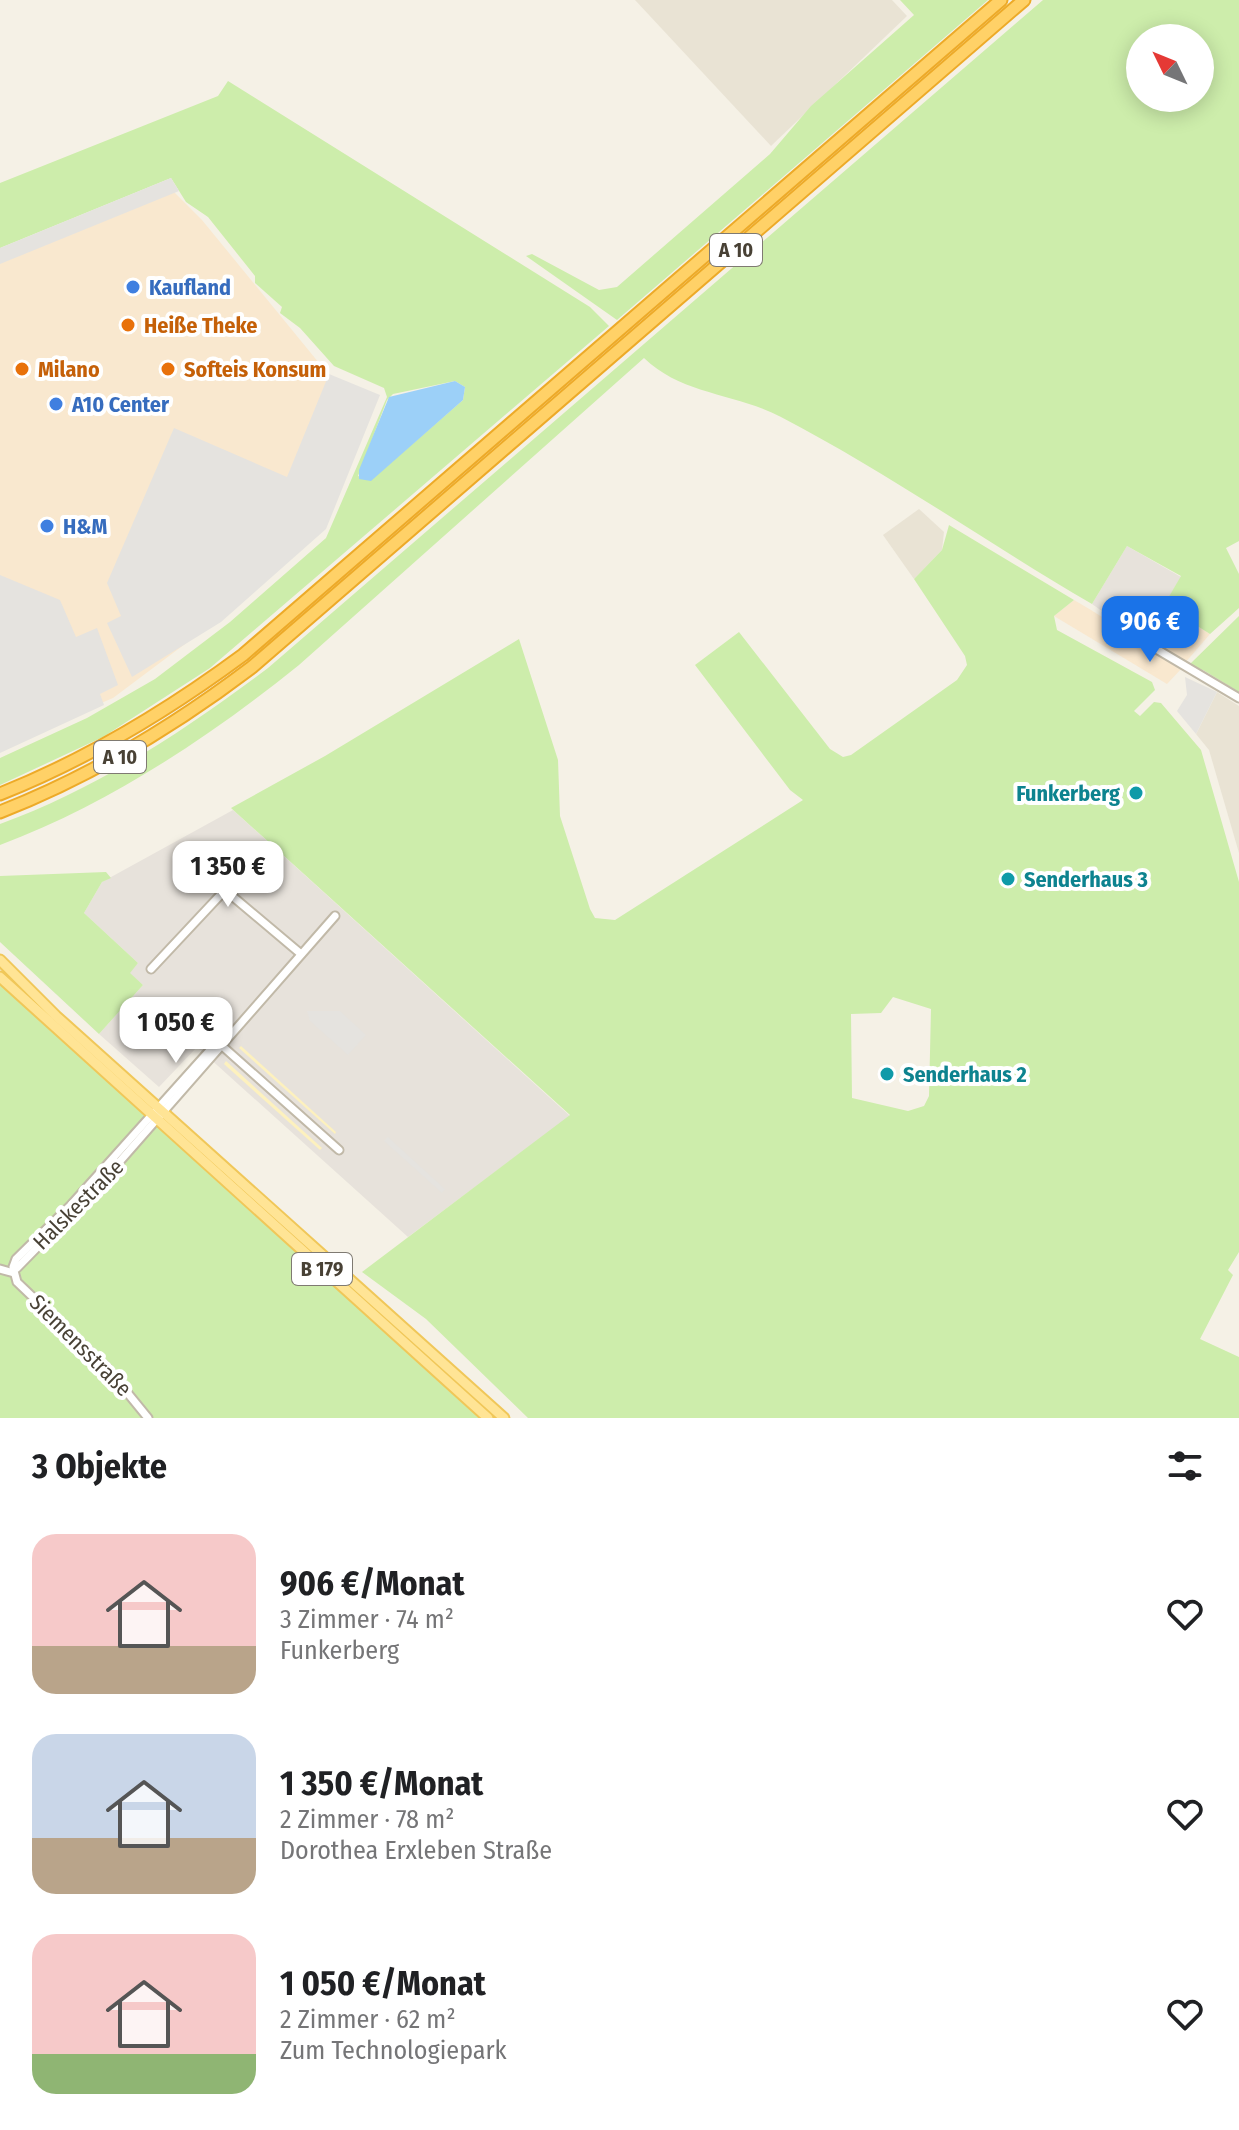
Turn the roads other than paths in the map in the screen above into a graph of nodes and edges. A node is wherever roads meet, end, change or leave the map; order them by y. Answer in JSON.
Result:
{"nodes":[{"id":1,"x":1001,"y":0,"type":"edge"},
{"id":2,"x":1024,"y":0,"type":"edge"},
{"id":3,"x":1131,"y":634,"type":"dead end"},
{"id":4,"x":1239,"y":698,"type":"edge"},
{"id":5,"x":0,"y":794,"type":"edge"},
{"id":6,"x":0,"y":812,"type":"edge"},
{"id":7,"x":335,"y":916,"type":"dead end"},
{"id":8,"x":301,"y":954,"type":"junction"},
{"id":9,"x":0,"y":960,"type":"edge"},
{"id":10,"x":151,"y":969,"type":"dead end"},
{"id":11,"x":0,"y":977,"type":"edge"},
{"id":12,"x":220,"y":1044,"type":"junction"},
{"id":13,"x":158,"y":1114,"type":"junction"},
{"id":14,"x":339,"y":1150,"type":"dead end"},
{"id":15,"x":0,"y":1269,"type":"edge"},
{"id":16,"x":14,"y":1273,"type":"junction"},
{"id":17,"x":148,"y":1418,"type":"edge"},
{"id":18,"x":488,"y":1418,"type":"edge"},
{"id":19,"x":504,"y":1418,"type":"edge"}],
"edges":[{"from":1,"to":5,"type":"highway","number":"A 10"},
{"from":2,"to":6,"type":"highway","number":"A 10"},
{"from":3,"to":4,"type":"street"},
{"from":7,"to":8,"type":"street","name":"Halskestraße"},
{"from":8,"to":10,"type":"street"},
{"from":8,"to":12,"type":"street","name":"Halskestraße"},
{"from":9,"to":13,"type":"main road","number":"B 179"},
{"from":11,"to":13,"type":"main road","number":"B 179"},
{"from":12,"to":13,"type":"street","name":"Halskestraße"},
{"from":12,"to":14,"type":"street"},
{"from":13,"to":16,"type":"street","name":"Halskestraße"},
{"from":13,"to":18,"type":"main road","number":"B 179"},
{"from":13,"to":19,"type":"main road","number":"B 179"},
{"from":15,"to":16,"type":"street"},
{"from":16,"to":17,"type":"street","name":"Siemensstraße"}]}
